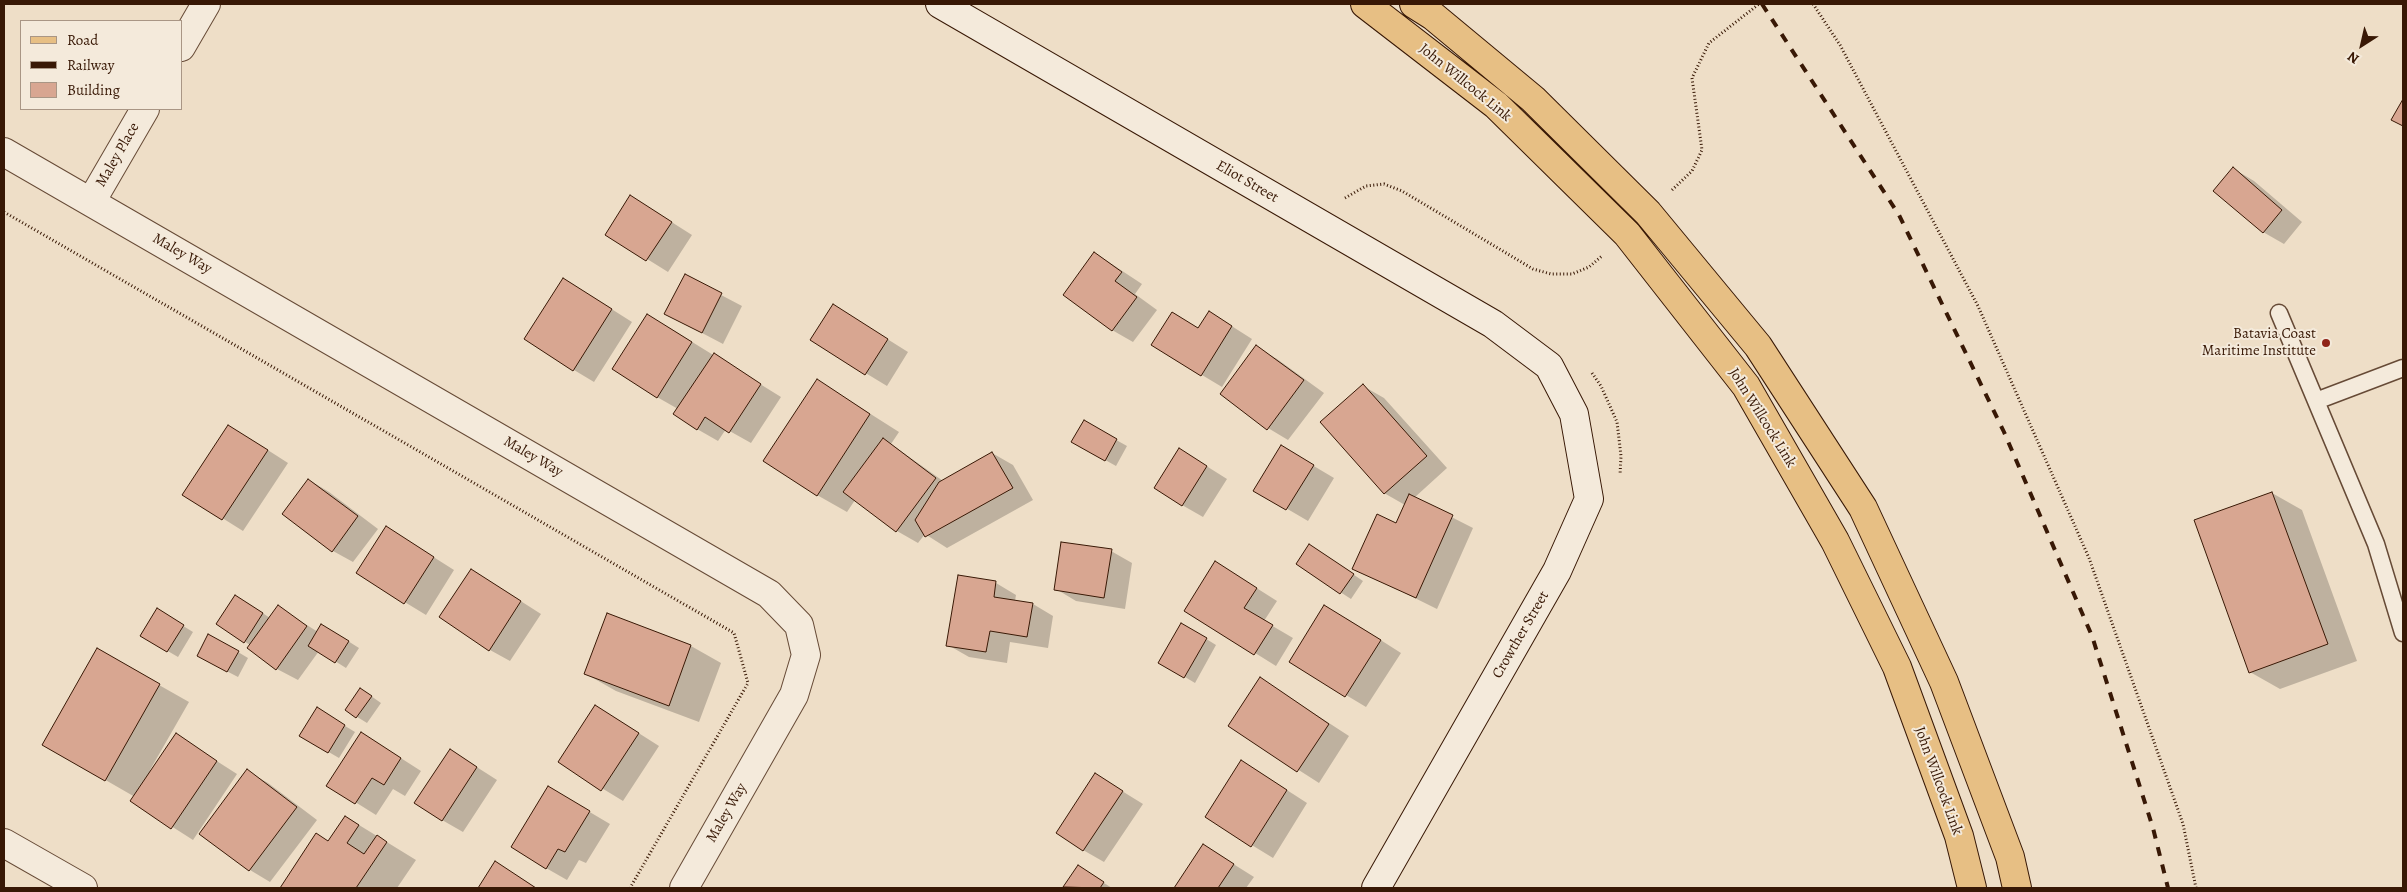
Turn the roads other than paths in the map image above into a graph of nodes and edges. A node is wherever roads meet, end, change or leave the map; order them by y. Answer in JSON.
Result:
{"nodes":[{"id":1,"x":206,"y":4,"type":"edge"},
{"id":2,"x":940,"y":4,"type":"edge"},
{"id":3,"x":1365,"y":4,"type":"edge"},
{"id":4,"x":1414,"y":4,"type":"edge"},
{"id":5,"x":182,"y":45,"type":"edge"},
{"id":6,"x":144,"y":110,"type":"edge"},
{"id":7,"x":4,"y":152,"type":"edge"},
{"id":8,"x":91,"y":202,"type":"junction"},
{"id":9,"x":2279,"y":313,"type":"dead end"},
{"id":10,"x":1549,"y":366,"type":"joint"},
{"id":11,"x":2403,"y":368,"type":"edge"},
{"id":12,"x":2316,"y":401,"type":"junction"},
{"id":13,"x":2403,"y":633,"type":"edge"},
{"id":14,"x":4,"y":843,"type":"edge"},
{"id":15,"x":83,"y":888,"type":"edge"},
{"id":16,"x":684,"y":888,"type":"edge"},
{"id":17,"x":1376,"y":888,"type":"edge"},
{"id":18,"x":1972,"y":888,"type":"edge"},
{"id":19,"x":2017,"y":888,"type":"edge"}],
"edges":[{"from":1,"to":5,"type":"street"},
{"from":2,"to":10,"type":"street","name":"Eliot Street"},
{"from":3,"to":18,"type":"main road","name":"John Willcock Link"},
{"from":4,"to":19,"type":"main road","name":"John Willcock Link"},
{"from":6,"to":8,"type":"street","name":"Maley Place"},
{"from":7,"to":8,"type":"street","name":"Maley Way"},
{"from":8,"to":16,"type":"street","name":"Maley Way"},
{"from":9,"to":12,"type":"lane"},
{"from":10,"to":17,"type":"street","name":"Crowther Street"},
{"from":11,"to":12,"type":"lane"},
{"from":12,"to":13,"type":"lane"},
{"from":14,"to":15,"type":"street"}]}
